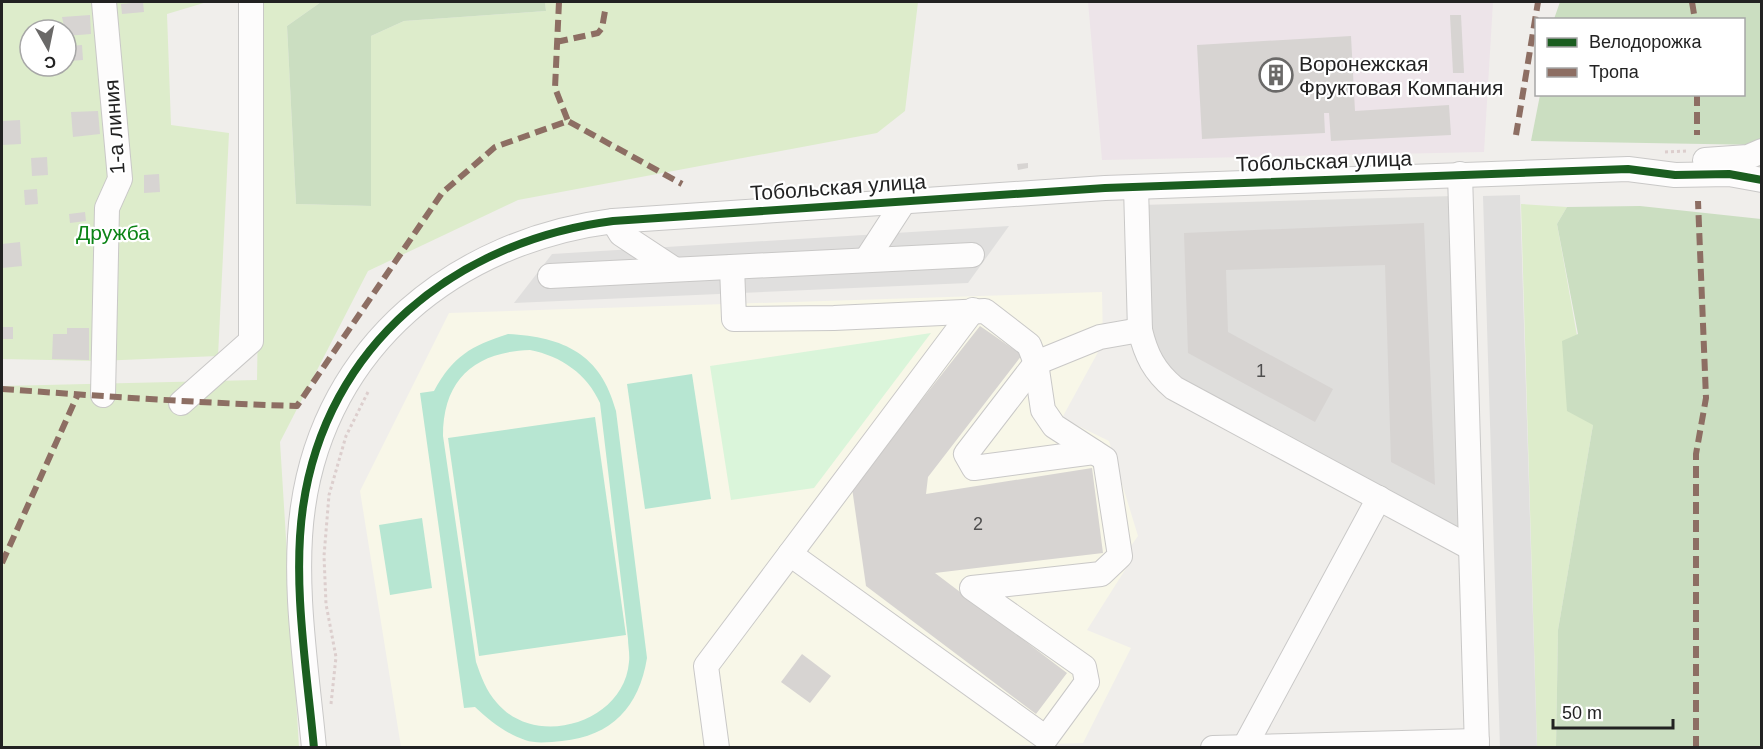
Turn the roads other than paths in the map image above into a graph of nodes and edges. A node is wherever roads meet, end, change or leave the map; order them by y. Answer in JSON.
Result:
{"nodes":[{"id":1,"x":104,"y":2,"type":"edge"},
{"id":2,"x":251,"y":2,"type":"edge"},
{"id":3,"x":1761,"y":151,"type":"edge"},
{"id":4,"x":1628,"y":169,"type":"junction"},
{"id":5,"x":1460,"y":174,"type":"junction"},
{"id":6,"x":1761,"y":180,"type":"edge"},
{"id":7,"x":1136,"y":187,"type":"junction"},
{"id":8,"x":905,"y":201,"type":"junction"},
{"id":9,"x":614,"y":221,"type":"junction"},
{"id":10,"x":972,"y":255,"type":"dead end"},
{"id":11,"x":866,"y":260,"type":"junction"},
{"id":12,"x":732,"y":267,"type":"junction"},
{"id":13,"x":674,"y":270,"type":"junction"},
{"id":14,"x":550,"y":276,"type":"dead end"},
{"id":15,"x":973,"y":310,"type":"junction"},
{"id":16,"x":1140,"y":330,"type":"junction"},
{"id":17,"x":1036,"y":363,"type":"junction"},
{"id":18,"x":103,"y":395,"type":"dead end"},
{"id":19,"x":182,"y":403,"type":"dead end"},
{"id":20,"x":1094,"y":452,"type":"junction"},
{"id":21,"x":1379,"y":498,"type":"junction"},
{"id":22,"x":1471,"y":548,"type":"junction"},
{"id":23,"x":790,"y":554,"type":"junction"},
{"id":24,"x":1477,"y":744,"type":"edge"},
{"id":25,"x":1245,"y":746,"type":"junction"},
{"id":26,"x":1389,"y":746,"type":"edge"},
{"id":27,"x":314,"y":747,"type":"edge"},
{"id":28,"x":717,"y":747,"type":"edge"},
{"id":29,"x":1213,"y":747,"type":"edge"}],
"edges":[{"from":1,"to":18,"type":"street","name":"1-а линия"},
{"from":2,"to":19,"type":"street"},
{"from":3,"to":4,"type":"street"},
{"from":4,"to":5,"type":"street","name":"Тобольская улица"},
{"from":4,"to":6,"type":"street","name":"Тобольская улица"},
{"from":5,"to":7,"type":"street","name":"Тобольская улица"},
{"from":5,"to":22,"type":"street"},
{"from":7,"to":8,"type":"street","name":"Тобольская улица"},
{"from":7,"to":16,"type":"street"},
{"from":8,"to":9,"type":"street","name":"Тобольская улица"},
{"from":8,"to":11,"type":"street"},
{"from":9,"to":13,"type":"street"},
{"from":9,"to":27,"type":"street","name":"Тобольская улица"},
{"from":10,"to":11,"type":"street"},
{"from":11,"to":12,"type":"street"},
{"from":12,"to":13,"type":"street"},
{"from":12,"to":15,"type":"street"},
{"from":13,"to":14,"type":"street"},
{"from":15,"to":17,"type":"street"},
{"from":15,"to":23,"type":"street"},
{"from":16,"to":17,"type":"street"},
{"from":16,"to":21,"type":"street"},
{"from":17,"to":20,"type":"street"},
{"from":17,"to":20,"type":"street"},
{"from":20,"to":23,"type":"street"},
{"from":21,"to":22,"type":"street"},
{"from":21,"to":25,"type":"street"},
{"from":22,"to":24,"type":"street"},
{"from":23,"to":28,"type":"street"},
{"from":24,"to":26,"type":"street"},
{"from":25,"to":26,"type":"street"},
{"from":25,"to":29,"type":"street"}]}
